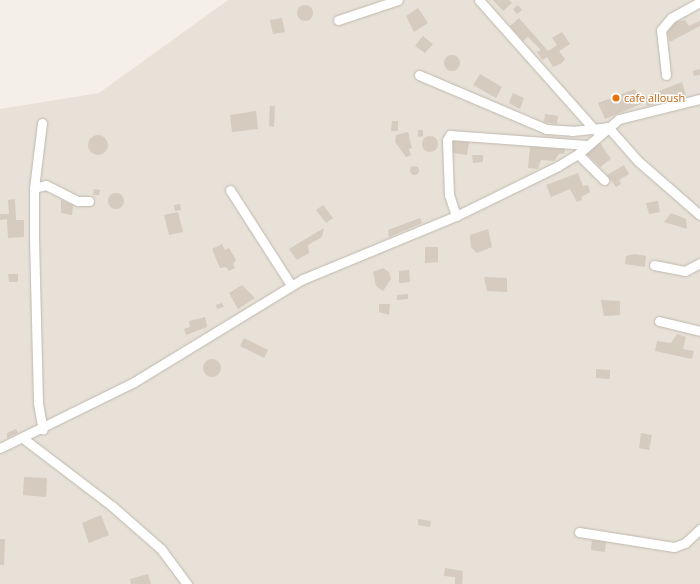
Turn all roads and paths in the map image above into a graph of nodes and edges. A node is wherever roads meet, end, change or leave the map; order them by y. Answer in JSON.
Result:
{"nodes":[{"id":1,"x":398,"y":0,"type":"edge"},
{"id":2,"x":478,"y":0,"type":"edge"},
{"id":3,"x":700,"y":2,"type":"edge"},
{"id":4,"x":338,"y":20,"type":"dead end"},
{"id":5,"x":419,"y":75,"type":"dead end"},
{"id":6,"x":666,"y":75,"type":"dead end"},
{"id":7,"x":700,"y":99,"type":"edge"},
{"id":8,"x":42,"y":123,"type":"dead end"},
{"id":9,"x":608,"y":127,"type":"junction"},
{"id":10,"x":596,"y":130,"type":"junction"},
{"id":11,"x":587,"y":145,"type":"junction"},
{"id":12,"x":578,"y":154,"type":"junction"},
{"id":13,"x":604,"y":180,"type":"dead end"},
{"id":14,"x":34,"y":188,"type":"junction"},
{"id":15,"x":230,"y":190,"type":"dead end"},
{"id":16,"x":89,"y":201,"type":"dead end"},
{"id":17,"x":700,"y":215,"type":"edge"},
{"id":18,"x":456,"y":216,"type":"junction"},
{"id":19,"x":700,"y":263,"type":"edge"},
{"id":20,"x":654,"y":265,"type":"dead end"},
{"id":21,"x":291,"y":285,"type":"junction"},
{"id":22,"x":659,"y":321,"type":"dead end"},
{"id":23,"x":700,"y":331,"type":"edge"},
{"id":24,"x":43,"y":430,"type":"junction"},
{"id":25,"x":24,"y":439,"type":"junction"},
{"id":26,"x":0,"y":448,"type":"edge"},
{"id":27,"x":700,"y":529,"type":"edge"},
{"id":28,"x":579,"y":532,"type":"dead end"},
{"id":29,"x":187,"y":584,"type":"edge"}],
"edges":[{"from":1,"to":4,"type":"street"},
{"from":2,"to":10,"type":"street"},
{"from":3,"to":6,"type":"street"},
{"from":5,"to":10,"type":"street"},
{"from":7,"to":9,"type":"street"},
{"from":8,"to":14,"type":"street"},
{"from":9,"to":10,"type":"street"},
{"from":9,"to":11,"type":"street"},
{"from":9,"to":17,"type":"street"},
{"from":11,"to":12,"type":"street"},
{"from":11,"to":18,"type":"street"},
{"from":12,"to":13,"type":"street"},
{"from":12,"to":18,"type":"street"},
{"from":14,"to":16,"type":"street"},
{"from":14,"to":24,"type":"street"},
{"from":15,"to":21,"type":"street"},
{"from":18,"to":21,"type":"street"},
{"from":19,"to":20,"type":"street"},
{"from":21,"to":24,"type":"street"},
{"from":22,"to":23,"type":"street"},
{"from":24,"to":25,"type":"street"},
{"from":25,"to":26,"type":"street"},
{"from":25,"to":29,"type":"street"},
{"from":27,"to":28,"type":"street"}]}
